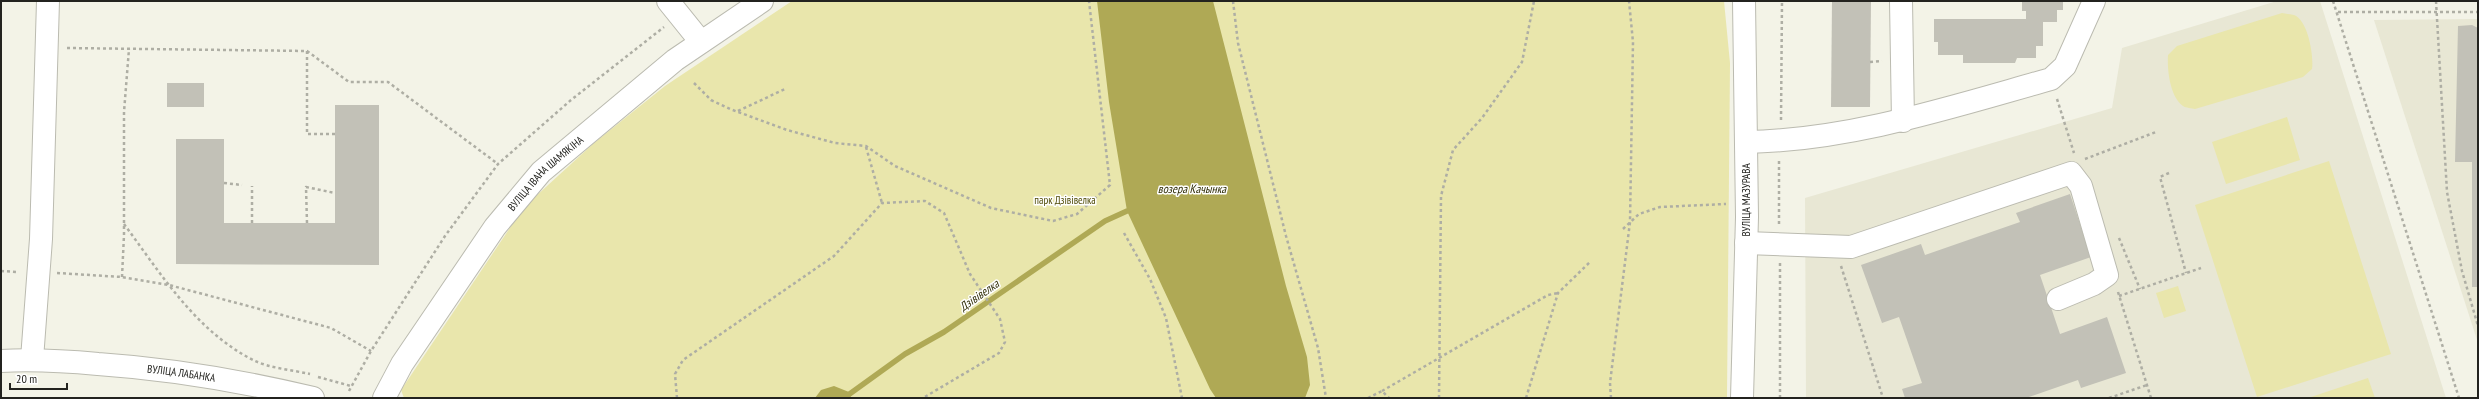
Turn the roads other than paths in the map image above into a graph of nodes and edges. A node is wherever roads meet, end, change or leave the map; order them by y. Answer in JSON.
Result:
{"nodes":[{"id":1,"x":48,"y":1,"type":"edge"},
{"id":2,"x":668,"y":1,"type":"edge"},
{"id":3,"x":762,"y":1,"type":"edge"},
{"id":4,"x":1744,"y":1,"type":"edge"},
{"id":5,"x":1901,"y":1,"type":"edge"},
{"id":6,"x":2094,"y":1,"type":"edge"},
{"id":7,"x":701,"y":42,"type":"junction"},
{"id":8,"x":1903,"y":121,"type":"junction"},
{"id":9,"x":1746,"y":142,"type":"junction"},
{"id":10,"x":1746,"y":243,"type":"junction"},
{"id":11,"x":2058,"y":299,"type":"dead end"},
{"id":12,"x":32,"y":359,"type":"junction"},
{"id":13,"x":1,"y":361,"type":"edge"},
{"id":14,"x":313,"y":398,"type":"edge"},
{"id":15,"x":384,"y":398,"type":"edge"},
{"id":16,"x":1742,"y":398,"type":"edge"}],
"edges":[{"from":1,"to":12,"type":"main road"},
{"from":2,"to":7,"type":"main road"},
{"from":3,"to":7,"type":"main road","name":"ВУЛІЦА ІВАНА ШАМЯКІНА"},
{"from":4,"to":9,"type":"main road","name":"ВУЛІЦА МАЗУРАВА"},
{"from":5,"to":8,"type":"main road"},
{"from":6,"to":8,"type":"main road"},
{"from":7,"to":15,"type":"main road","name":"ВУЛІЦА ІВАНА ШАМЯКІНА"},
{"from":8,"to":9,"type":"main road"},
{"from":9,"to":10,"type":"main road","name":"ВУЛІЦА МАЗУРАВА"},
{"from":10,"to":11,"type":"main road"},
{"from":10,"to":16,"type":"main road","name":"ВУЛІЦА МАЗУРАВА"},
{"from":12,"to":13,"type":"main road","name":"ВУЛІЦА ЛАБАНКА"},
{"from":12,"to":14,"type":"main road","name":"ВУЛІЦА ЛАБАНКА"}]}
